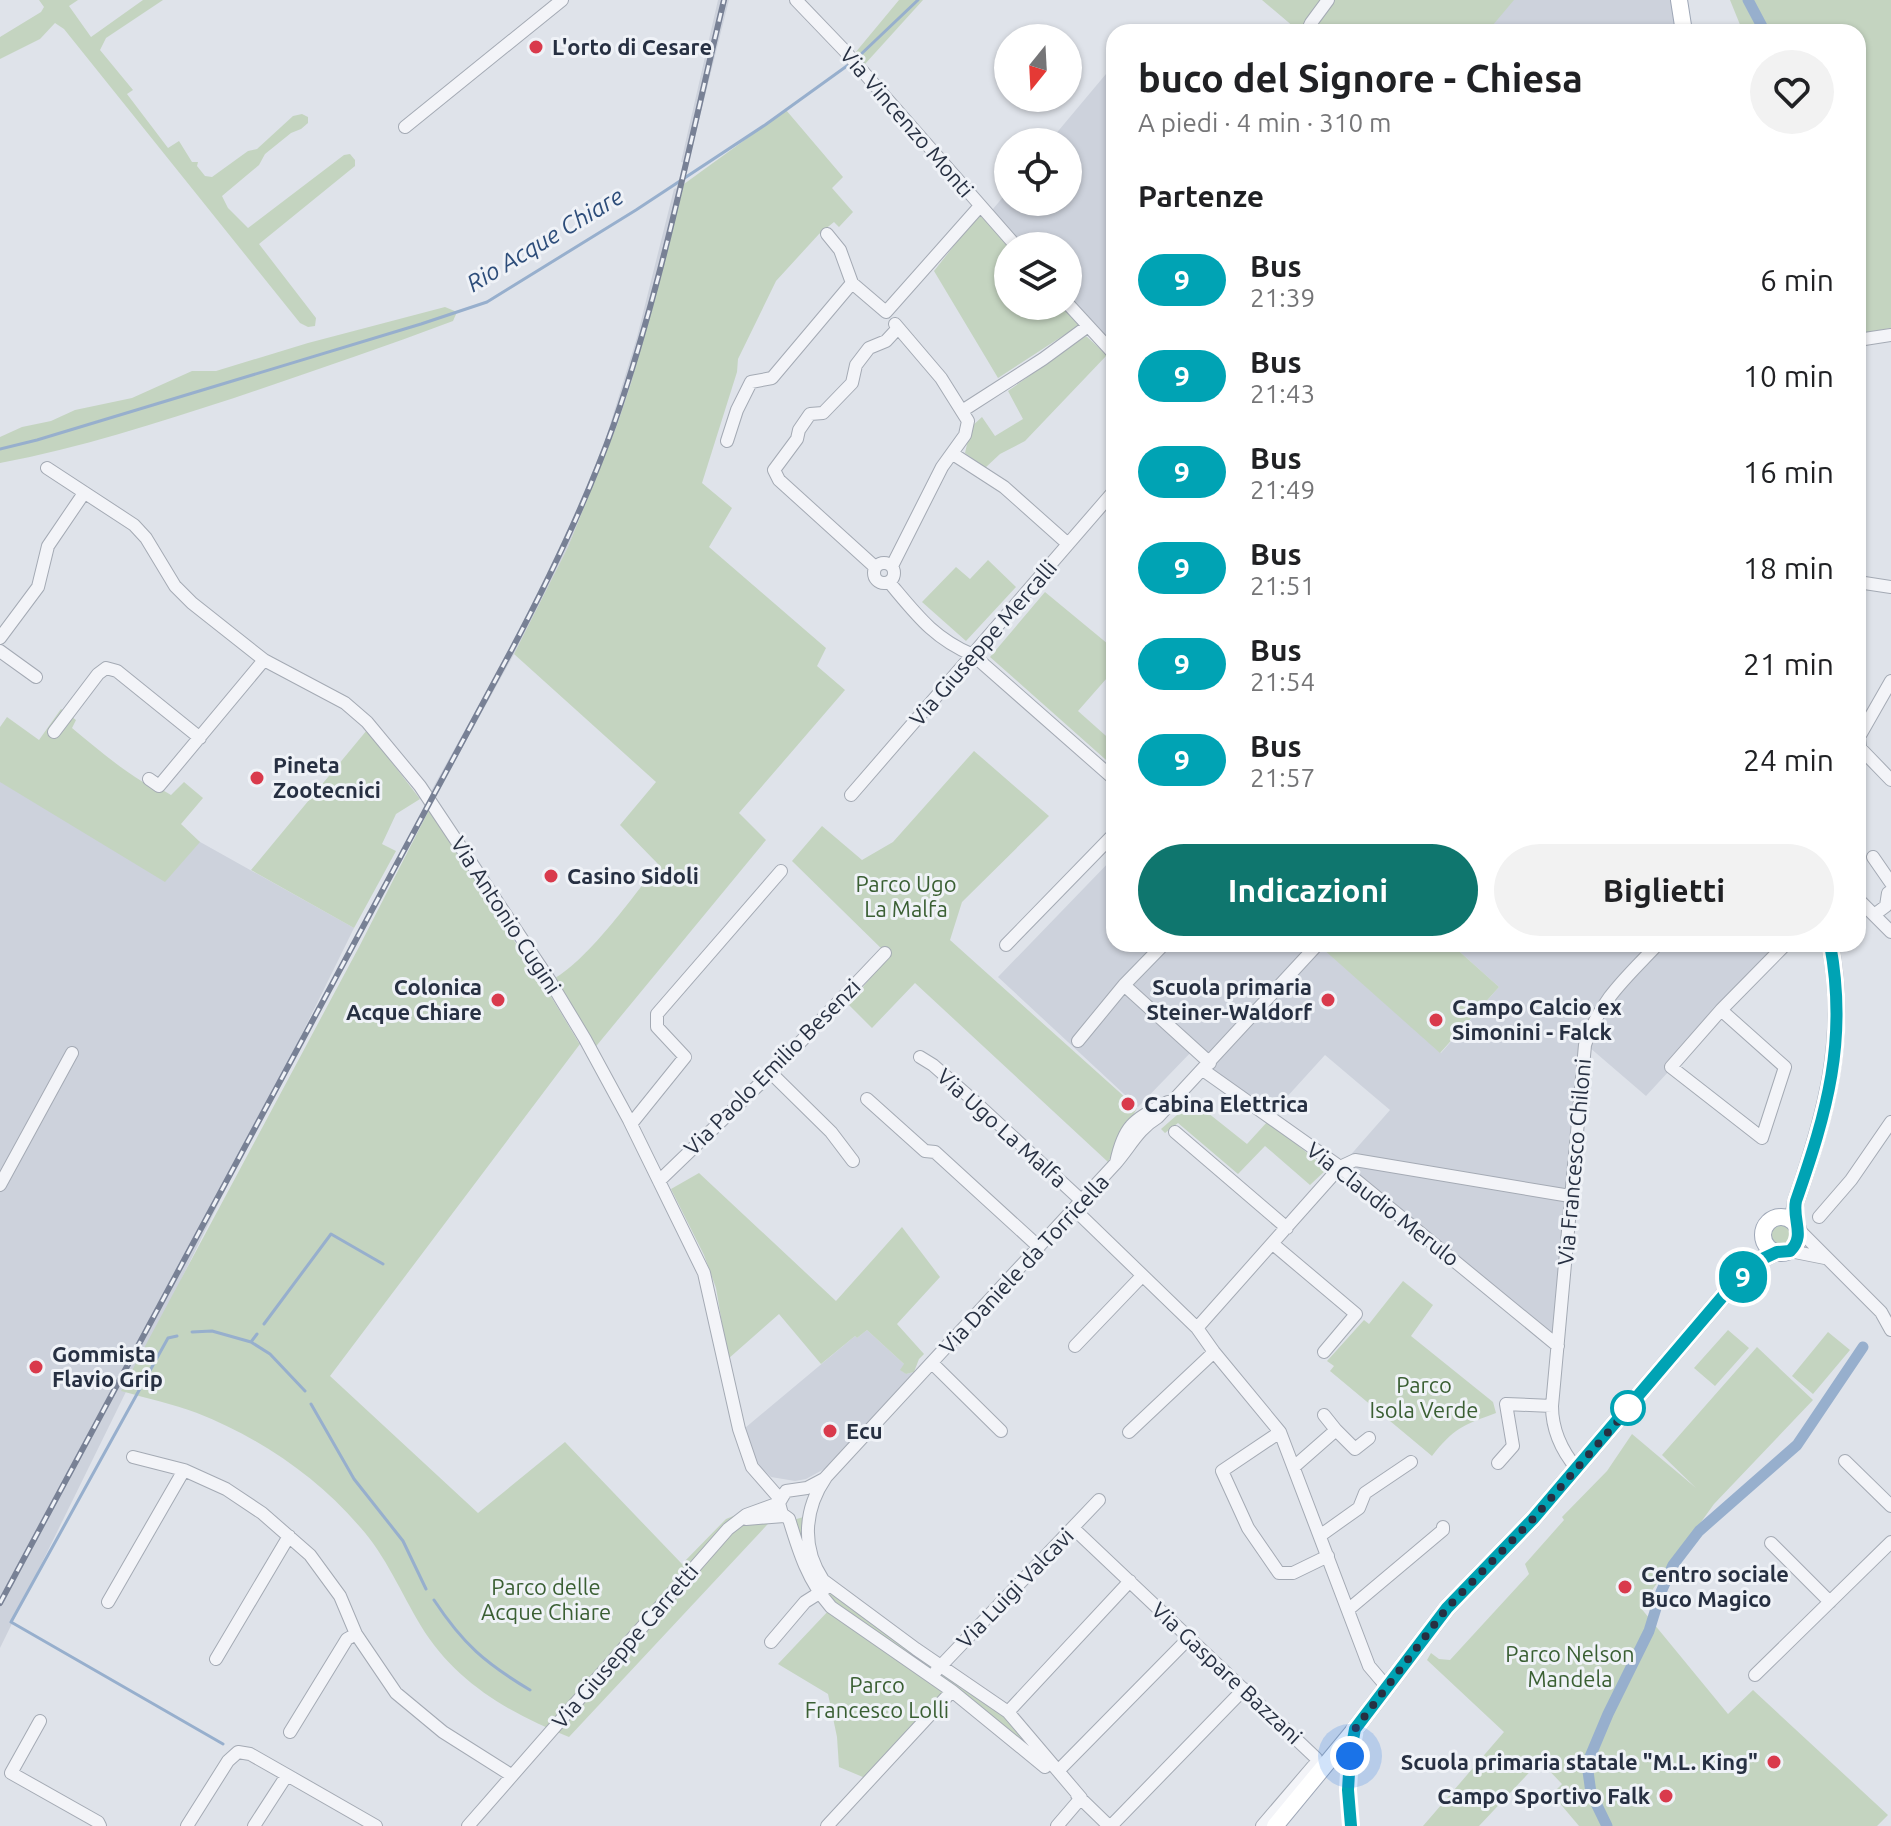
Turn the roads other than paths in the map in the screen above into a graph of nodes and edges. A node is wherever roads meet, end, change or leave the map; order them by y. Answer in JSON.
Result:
{"nodes":[{"id":1,"x":562,"y":0,"type":"edge"},
{"id":2,"x":796,"y":0,"type":"edge"},
{"id":3,"x":1328,"y":0,"type":"edge"},
{"id":4,"x":1679,"y":0,"type":"edge"},
{"id":5,"x":1312,"y":24,"type":"edge"},
{"id":6,"x":1683,"y":24,"type":"edge"},
{"id":7,"x":405,"y":127,"type":"dead end"},
{"id":8,"x":980,"y":206,"type":"junction"},
{"id":9,"x":1003,"y":232,"type":"edge"},
{"id":10,"x":827,"y":234,"type":"dead end"},
{"id":11,"x":852,"y":283,"type":"junction"},
{"id":12,"x":886,"y":312,"type":"junction"},
{"id":13,"x":1082,"y":319,"type":"edge"},
{"id":14,"x":1088,"y":326,"type":"junction"},
{"id":15,"x":898,"y":328,"type":"junction"},
{"id":16,"x":1891,"y":335,"type":"edge"},
{"id":17,"x":1866,"y":339,"type":"edge"},
{"id":18,"x":1106,"y":345,"type":"edge"},
{"id":19,"x":962,"y":411,"type":"junction"},
{"id":20,"x":727,"y":441,"type":"dead end"},
{"id":21,"x":953,"y":454,"type":"junction"},
{"id":22,"x":47,"y":468,"type":"dead end"},
{"id":23,"x":84,"y":493,"type":"junction"},
{"id":24,"x":1106,"y":500,"type":"edge"},
{"id":25,"x":1068,"y":544,"type":"junction"},
{"id":26,"x":892,"y":566,"type":"junction"},
{"id":27,"x":875,"y":567,"type":"junction"},
{"id":28,"x":889,"y":582,"type":"junction"},
{"id":29,"x":1866,"y":583,"type":"edge"},
{"id":30,"x":1891,"y":587,"type":"edge"},
{"id":31,"x":0,"y":638,"type":"edge"},
{"id":32,"x":0,"y":651,"type":"edge"},
{"id":33,"x":973,"y":655,"type":"junction"},
{"id":34,"x":264,"y":660,"type":"junction"},
{"id":35,"x":36,"y":677,"type":"dead end"},
{"id":36,"x":1891,"y":681,"type":"edge"},
{"id":37,"x":1866,"y":725,"type":"edge"},
{"id":38,"x":54,"y":732,"type":"dead end"},
{"id":39,"x":200,"y":738,"type":"junction"},
{"id":40,"x":1866,"y":754,"type":"edge"},
{"id":41,"x":1106,"y":772,"type":"edge"},
{"id":42,"x":149,"y":779,"type":"dead end"},
{"id":43,"x":1891,"y":780,"type":"edge"},
{"id":44,"x":851,"y":795,"type":"dead end"},
{"id":45,"x":1106,"y":842,"type":"edge"},
{"id":46,"x":1873,"y":857,"type":"dead end"},
{"id":47,"x":781,"y":871,"type":"dead end"},
{"id":48,"x":1891,"y":883,"type":"edge"},
{"id":49,"x":1891,"y":891,"type":"edge"},
{"id":50,"x":1866,"y":907,"type":"edge"},
{"id":51,"x":1874,"y":915,"type":"junction"},
{"id":52,"x":1891,"y":932,"type":"edge"},
{"id":53,"x":1006,"y":945,"type":"dead end"},
{"id":54,"x":1156,"y":952,"type":"edge"},
{"id":55,"x":1311,"y":952,"type":"edge"},
{"id":56,"x":1650,"y":952,"type":"edge"},
{"id":57,"x":1779,"y":952,"type":"edge"},
{"id":58,"x":1832,"y":952,"type":"edge"},
{"id":59,"x":885,"y":953,"type":"dead end"},
{"id":60,"x":1124,"y":985,"type":"junction"},
{"id":61,"x":1721,"y":1010,"type":"junction"},
{"id":62,"x":1078,"y":1041,"type":"dead end"},
{"id":63,"x":72,"y":1053,"type":"dead end"},
{"id":64,"x":920,"y":1057,"type":"dead end"},
{"id":65,"x":1207,"y":1066,"type":"junction"},
{"id":66,"x":771,"y":1073,"type":"junction"},
{"id":67,"x":867,"y":1099,"type":"dead end"},
{"id":68,"x":1891,"y":1122,"type":"edge"},
{"id":69,"x":631,"y":1124,"type":"junction"},
{"id":70,"x":1175,"y":1132,"type":"dead end"},
{"id":71,"x":853,"y":1161,"type":"dead end"},
{"id":72,"x":1340,"y":1167,"type":"junction"},
{"id":73,"x":1803,"y":1174,"type":"junction"},
{"id":74,"x":659,"y":1181,"type":"junction"},
{"id":75,"x":0,"y":1185,"type":"edge"},
{"id":76,"x":1570,"y":1196,"type":"junction"},
{"id":77,"x":1078,"y":1205,"type":"junction"},
{"id":78,"x":1775,"y":1217,"type":"junction"},
{"id":79,"x":1819,"y":1217,"type":"dead end"},
{"id":80,"x":1798,"y":1227,"type":"junction"},
{"id":81,"x":1287,"y":1228,"type":"junction"},
{"id":82,"x":1763,"y":1230,"type":"junction"},
{"id":83,"x":1273,"y":1244,"type":"junction"},
{"id":84,"x":1039,"y":1247,"type":"junction"},
{"id":85,"x":1784,"y":1252,"type":"junction"},
{"id":86,"x":1825,"y":1258,"type":"junction"},
{"id":87,"x":1142,"y":1276,"type":"junction"},
{"id":88,"x":1729,"y":1289,"type":"junction"},
{"id":89,"x":1886,"y":1307,"type":"edge"},
{"id":90,"x":1197,"y":1328,"type":"junction"},
{"id":91,"x":1891,"y":1330,"type":"edge"},
{"id":92,"x":1075,"y":1346,"type":"dead end"},
{"id":93,"x":1558,"y":1346,"type":"junction"},
{"id":94,"x":1214,"y":1352,"type":"junction"},
{"id":95,"x":1324,"y":1352,"type":"dead end"},
{"id":96,"x":932,"y":1363,"type":"junction"},
{"id":97,"x":1552,"y":1406,"type":"junction"},
{"id":98,"x":1324,"y":1415,"type":"dead end"},
{"id":99,"x":1336,"y":1430,"type":"junction"},
{"id":100,"x":1001,"y":1431,"type":"dead end"},
{"id":101,"x":1129,"y":1432,"type":"dead end"},
{"id":102,"x":1280,"y":1432,"type":"junction"},
{"id":103,"x":1369,"y":1438,"type":"dead end"},
{"id":104,"x":133,"y":1457,"type":"dead end"},
{"id":105,"x":1845,"y":1461,"type":"dead end"},
{"id":106,"x":1411,"y":1462,"type":"dead end"},
{"id":107,"x":1498,"y":1463,"type":"dead end"},
{"id":108,"x":1295,"y":1466,"type":"junction"},
{"id":109,"x":1577,"y":1469,"type":"junction"},
{"id":110,"x":184,"y":1470,"type":"junction"},
{"id":111,"x":826,"y":1477,"type":"junction"},
{"id":112,"x":763,"y":1478,"type":"junction"},
{"id":113,"x":796,"y":1489,"type":"junction"},
{"id":114,"x":1099,"y":1500,"type":"dead end"},
{"id":115,"x":779,"y":1501,"type":"junction"},
{"id":116,"x":1891,"y":1506,"type":"edge"},
{"id":117,"x":810,"y":1510,"type":"junction"},
{"id":118,"x":786,"y":1518,"type":"junction"},
{"id":119,"x":739,"y":1520,"type":"junction"},
{"id":120,"x":1443,"y":1527,"type":"dead end"},
{"id":121,"x":1073,"y":1528,"type":"junction"},
{"id":122,"x":1321,"y":1535,"type":"junction"},
{"id":123,"x":289,"y":1536,"type":"junction"},
{"id":124,"x":1891,"y":1542,"type":"edge"},
{"id":125,"x":1771,"y":1543,"type":"dead end"},
{"id":126,"x":1328,"y":1556,"type":"junction"},
{"id":127,"x":1130,"y":1581,"type":"junction"},
{"id":128,"x":824,"y":1589,"type":"junction"},
{"id":129,"x":108,"y":1602,"type":"dead end"},
{"id":130,"x":1830,"y":1602,"type":"junction"},
{"id":131,"x":1349,"y":1609,"type":"junction"},
{"id":132,"x":356,"y":1634,"type":"junction"},
{"id":133,"x":1189,"y":1638,"type":"junction"},
{"id":134,"x":771,"y":1642,"type":"dead end"},
{"id":135,"x":216,"y":1659,"type":"dead end"},
{"id":136,"x":941,"y":1665,"type":"junction"},
{"id":137,"x":1755,"y":1675,"type":"dead end"},
{"id":138,"x":930,"y":1676,"type":"junction"},
{"id":139,"x":1386,"y":1686,"type":"junction"},
{"id":140,"x":1244,"y":1689,"type":"junction"},
{"id":141,"x":952,"y":1691,"type":"junction"},
{"id":142,"x":1008,"y":1712,"type":"junction"},
{"id":143,"x":40,"y":1721,"type":"dead end"},
{"id":144,"x":1355,"y":1729,"type":"junction"},
{"id":145,"x":290,"y":1732,"type":"dead end"},
{"id":146,"x":1058,"y":1771,"type":"junction"},
{"id":147,"x":287,"y":1775,"type":"junction"},
{"id":148,"x":511,"y":1775,"type":"junction"},
{"id":149,"x":1081,"y":1798,"type":"junction"},
{"id":150,"x":100,"y":1826,"type":"edge"},
{"id":151,"x":187,"y":1826,"type":"edge"},
{"id":152,"x":254,"y":1826,"type":"edge"},
{"id":153,"x":376,"y":1826,"type":"edge"},
{"id":154,"x":468,"y":1826,"type":"edge"},
{"id":155,"x":827,"y":1826,"type":"edge"},
{"id":156,"x":1057,"y":1826,"type":"edge"},
{"id":157,"x":1110,"y":1826,"type":"edge"},
{"id":158,"x":1262,"y":1826,"type":"edge"},
{"id":159,"x":1275,"y":1826,"type":"edge"},
{"id":160,"x":1351,"y":1826,"type":"edge"}],
"edges":[{"from":1,"to":7,"type":"street"},
{"from":2,"to":8,"type":"street","name":"Via Vincenzo Monti"},
{"from":3,"to":5,"type":"street"},
{"from":4,"to":6,"type":"main road"},
{"from":8,"to":9,"type":"street","name":"Via Vincenzo Monti"},
{"from":8,"to":12,"type":"street"},
{"from":10,"to":11,"type":"street"},
{"from":11,"to":12,"type":"street"},
{"from":11,"to":20,"type":"street"},
{"from":12,"to":15,"type":"street"},
{"from":13,"to":14,"type":"street"},
{"from":14,"to":18,"type":"street"},
{"from":14,"to":19,"type":"street"},
{"from":15,"to":19,"type":"street"},
{"from":15,"to":27,"type":"street"},
{"from":16,"to":17,"type":"street"},
{"from":19,"to":21,"type":"street"},
{"from":21,"to":25,"type":"street"},
{"from":21,"to":26,"type":"street"},
{"from":22,"to":23,"type":"street","name":"Via Antonio Cugini"},
{"from":23,"to":31,"type":"street"},
{"from":23,"to":34,"type":"street","name":"Via Antonio Cugini"},
{"from":24,"to":25,"type":"street","name":"Via Giuseppe Mercalli"},
{"from":25,"to":33,"type":"street","name":"Via Giuseppe Mercalli"},
{"from":26,"to":27,"type":"street"},
{"from":26,"to":28,"type":"street"},
{"from":27,"to":28,"type":"street"},
{"from":28,"to":33,"type":"street"},
{"from":29,"to":30,"type":"street"},
{"from":32,"to":35,"type":"street"},
{"from":33,"to":41,"type":"street"},
{"from":33,"to":44,"type":"street","name":"Via Giuseppe Mercalli"},
{"from":34,"to":39,"type":"street"},
{"from":34,"to":69,"type":"street","name":"Via Antonio Cugini"},
{"from":36,"to":37,"type":"street"},
{"from":38,"to":39,"type":"street"},
{"from":39,"to":42,"type":"street"},
{"from":40,"to":43,"type":"street"},
{"from":45,"to":53,"type":"street"},
{"from":46,"to":48,"type":"street"},
{"from":47,"to":69,"type":"street"},
{"from":49,"to":51,"type":"street"},
{"from":50,"to":51,"type":"street"},
{"from":51,"to":52,"type":"street"},
{"from":54,"to":60,"type":"street"},
{"from":55,"to":65,"type":"street","name":"Via Daniele da Torricella"},
{"from":56,"to":76,"type":"street","name":"Via Francesco Chiloni"},
{"from":57,"to":61,"type":"street"},
{"from":58,"to":73,"type":"main road"},
{"from":59,"to":66,"type":"street","name":"Via Paolo Emilio Besenzi"},
{"from":60,"to":62,"type":"street"},
{"from":60,"to":65,"type":"street","name":"Via Claudio Merulo"},
{"from":61,"to":61,"type":"street"},
{"from":63,"to":75,"type":"street"},
{"from":64,"to":77,"type":"street","name":"Via Ugo La Malfa"},
{"from":65,"to":72,"type":"street","name":"Via Claudio Merulo"},
{"from":65,"to":77,"type":"street","name":"Via Daniele da Torricella"},
{"from":66,"to":71,"type":"street"},
{"from":66,"to":74,"type":"street","name":"Via Paolo Emilio Besenzi"},
{"from":67,"to":84,"type":"street"},
{"from":68,"to":79,"type":"street"},
{"from":69,"to":74,"type":"street","name":"Via Antonio Cugini"},
{"from":70,"to":81,"type":"street"},
{"from":72,"to":76,"type":"street"},
{"from":72,"to":81,"type":"street"},
{"from":72,"to":93,"type":"street","name":"Via Claudio Merulo"},
{"from":73,"to":78,"type":"main road"},
{"from":73,"to":80,"type":"main road"},
{"from":74,"to":112,"type":"street","name":"Via Antonio Cugini"},
{"from":76,"to":93,"type":"street","name":"Via Francesco Chiloni"},
{"from":77,"to":84,"type":"street","name":"Via Daniele da Torricella"},
{"from":77,"to":87,"type":"street","name":"Via Ugo La Malfa"},
{"from":78,"to":80,"type":"main road"},
{"from":78,"to":82,"type":"main road"},
{"from":80,"to":85,"type":"main road"},
{"from":80,"to":86,"type":"street"},
{"from":81,"to":83,"type":"street"},
{"from":82,"to":85,"type":"main road"},
{"from":82,"to":88,"type":"main road"},
{"from":83,"to":90,"type":"street"},
{"from":83,"to":95,"type":"street"},
{"from":84,"to":96,"type":"street","name":"Via Daniele da Torricella"},
{"from":85,"to":86,"type":"street"},
{"from":85,"to":88,"type":"main road"},
{"from":86,"to":89,"type":"street"},
{"from":87,"to":90,"type":"street","name":"Via Ugo La Malfa"},
{"from":87,"to":92,"type":"street"},
{"from":88,"to":109,"type":"main road"},
{"from":89,"to":91,"type":"street"},
{"from":90,"to":94,"type":"street","name":"Via Ugo La Malfa"},
{"from":93,"to":97,"type":"street","name":"Via Francesco Chiloni"},
{"from":94,"to":101,"type":"street"},
{"from":94,"to":102,"type":"street","name":"Via Ugo La Malfa"},
{"from":96,"to":100,"type":"street","name":"Via Daniele da Torricella"},
{"from":96,"to":111,"type":"street","name":"Via Daniele da Torricella"},
{"from":97,"to":107,"type":"street"},
{"from":97,"to":109,"type":"street","name":"Via Francesco Chiloni"},
{"from":98,"to":99,"type":"street"},
{"from":99,"to":103,"type":"street"},
{"from":99,"to":108,"type":"street"},
{"from":102,"to":108,"type":"street","name":"Via Ugo La Malfa"},
{"from":102,"to":126,"type":"street"},
{"from":104,"to":110,"type":"street"},
{"from":105,"to":116,"type":"street"},
{"from":106,"to":122,"type":"street"},
{"from":108,"to":122,"type":"street","name":"Via Ugo La Malfa"},
{"from":109,"to":139,"type":"main road"},
{"from":110,"to":123,"type":"street"},
{"from":110,"to":129,"type":"street"},
{"from":111,"to":113,"type":"street","name":"Via Daniele da Torricella"},
{"from":111,"to":117,"type":"street","name":"Via Daniele da Torricella"},
{"from":112,"to":113,"type":"street"},
{"from":112,"to":115,"type":"street","name":"Via Antonio Cugini"},
{"from":113,"to":115,"type":"street"},
{"from":113,"to":117,"type":"street","name":"Via Antonio Cugini"},
{"from":114,"to":121,"type":"street","name":"Via Luigi Valcavi"},
{"from":115,"to":118,"type":"street","name":"Via Antonio Cugini"},
{"from":115,"to":119,"type":"street","name":"Via Giuseppe Carretti"},
{"from":117,"to":118,"type":"street"},
{"from":117,"to":128,"type":"street","name":"Via Antonio Cugini"},
{"from":118,"to":119,"type":"street"},
{"from":118,"to":128,"type":"street","name":"Via Antonio Cugini"},
{"from":119,"to":148,"type":"street","name":"Via Giuseppe Carretti"},
{"from":120,"to":131,"type":"street"},
{"from":121,"to":127,"type":"street","name":"Via Gaspare Bazzani"},
{"from":121,"to":136,"type":"street","name":"Via Luigi Valcavi"},
{"from":122,"to":126,"type":"street","name":"Via Ugo La Malfa"},
{"from":123,"to":132,"type":"street"},
{"from":123,"to":135,"type":"street"},
{"from":124,"to":130,"type":"street"},
{"from":125,"to":130,"type":"street"},
{"from":126,"to":131,"type":"street","name":"Via Ugo La Malfa"},
{"from":127,"to":133,"type":"street","name":"Via Gaspare Bazzani"},
{"from":127,"to":142,"type":"street"},
{"from":128,"to":134,"type":"street"},
{"from":128,"to":136,"type":"street","name":"Via Antonio Cugini"},
{"from":128,"to":138,"type":"street","name":"Via Antonio Cugini"},
{"from":130,"to":137,"type":"street"},
{"from":131,"to":139,"type":"street","name":"Via Ugo La Malfa"},
{"from":132,"to":145,"type":"street"},
{"from":132,"to":148,"type":"street"},
{"from":133,"to":140,"type":"street","name":"Via Gaspare Bazzani"},
{"from":133,"to":146,"type":"street"},
{"from":136,"to":138,"type":"street","name":"Via Luigi Valcavi"},
{"from":136,"to":142,"type":"street","name":"Via Antonio Cugini"},
{"from":138,"to":141,"type":"street","name":"Via Antonio Cugini"},
{"from":139,"to":144,"type":"main road"},
{"from":140,"to":157,"type":"street"},
{"from":140,"to":158,"type":"street","name":"Via Gaspare Bazzani"},
{"from":141,"to":149,"type":"street","name":"Via Antonio Cugini"},
{"from":141,"to":155,"type":"street"},
{"from":142,"to":146,"type":"street","name":"Via Antonio Cugini"},
{"from":143,"to":150,"type":"street"},
{"from":144,"to":159,"type":"main road"},
{"from":144,"to":160,"type":"street"},
{"from":146,"to":149,"type":"street","name":"Via Antonio Cugini"},
{"from":147,"to":151,"type":"street"},
{"from":147,"to":152,"type":"street"},
{"from":147,"to":153,"type":"street"},
{"from":148,"to":154,"type":"street","name":"Via Giuseppe Carretti"},
{"from":149,"to":156,"type":"street"},
{"from":149,"to":157,"type":"street","name":"Via Antonio Cugini"}]}
